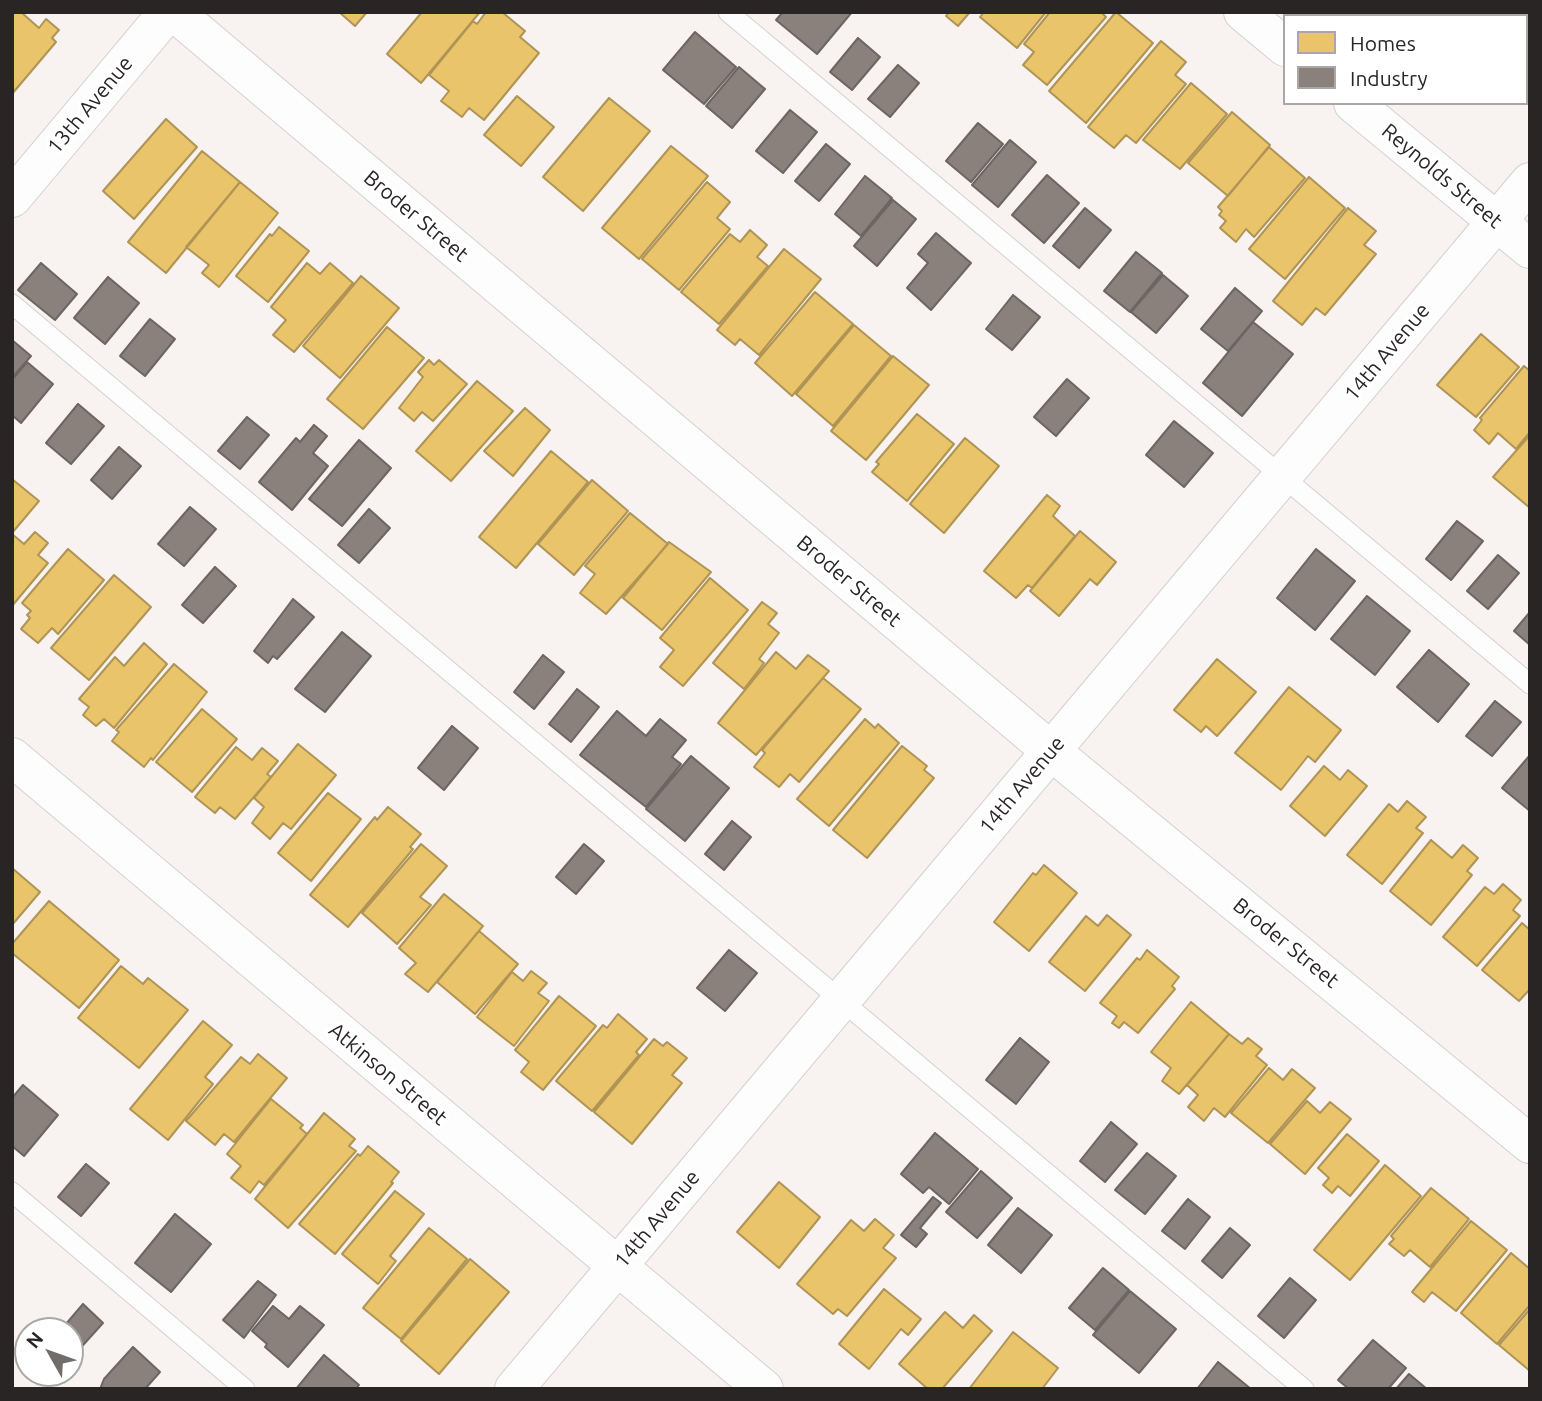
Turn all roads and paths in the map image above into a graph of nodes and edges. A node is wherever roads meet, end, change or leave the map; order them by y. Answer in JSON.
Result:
{"nodes":[{"id":1,"x":168,"y":12,"type":"edge"},
{"id":2,"x":174,"y":12,"type":"edge"},
{"id":3,"x":728,"y":12,"type":"edge"},
{"id":4,"x":1243,"y":12,"type":"edge"},
{"id":5,"x":1283,"y":45,"type":"edge"},
{"id":6,"x":1355,"y":105,"type":"edge"},
{"id":7,"x":1530,"y":182,"type":"edge"},
{"id":8,"x":12,"y":198,"type":"edge"},
{"id":9,"x":1497,"y":222,"type":"junction"},
{"id":10,"x":1530,"y":249,"type":"edge"},
{"id":11,"x":12,"y":304,"type":"edge"},
{"id":12,"x":1281,"y":478,"type":"junction"},
{"id":13,"x":1530,"y":684,"type":"edge"},
{"id":14,"x":1051,"y":751,"type":"junction"},
{"id":15,"x":12,"y":757,"type":"edge"},
{"id":16,"x":843,"y":999,"type":"junction"},
{"id":17,"x":1530,"y":1144,"type":"edge"},
{"id":18,"x":12,"y":1192,"type":"edge"},
{"id":19,"x":617,"y":1267,"type":"junction"},
{"id":20,"x":245,"y":1389,"type":"edge"},
{"id":21,"x":514,"y":1389,"type":"edge"},
{"id":22,"x":764,"y":1389,"type":"edge"},
{"id":23,"x":1304,"y":1389,"type":"edge"}],
"edges":[{"from":1,"to":8,"type":"street","name":"13th Avenue"},
{"from":2,"to":14,"type":"street","name":"Broder Street"},
{"from":3,"to":12,"type":"lane"},
{"from":4,"to":5,"type":"street"},
{"from":6,"to":9,"type":"street","name":"Reynolds Street"},
{"from":7,"to":9,"type":"street","name":"14th Avenue"},
{"from":9,"to":10,"type":"street","name":"Reynolds Street"},
{"from":9,"to":12,"type":"street","name":"14th Avenue"},
{"from":11,"to":16,"type":"lane"},
{"from":12,"to":13,"type":"lane"},
{"from":12,"to":14,"type":"street","name":"14th Avenue"},
{"from":14,"to":16,"type":"street","name":"14th Avenue"},
{"from":14,"to":17,"type":"street","name":"Broder Street"},
{"from":15,"to":19,"type":"street","name":"Atkinson Street"},
{"from":16,"to":19,"type":"street","name":"14th Avenue"},
{"from":16,"to":23,"type":"lane"},
{"from":18,"to":20,"type":"lane"},
{"from":19,"to":21,"type":"street","name":"14th Avenue"},
{"from":19,"to":22,"type":"street","name":"Atkinson Street"}]}
